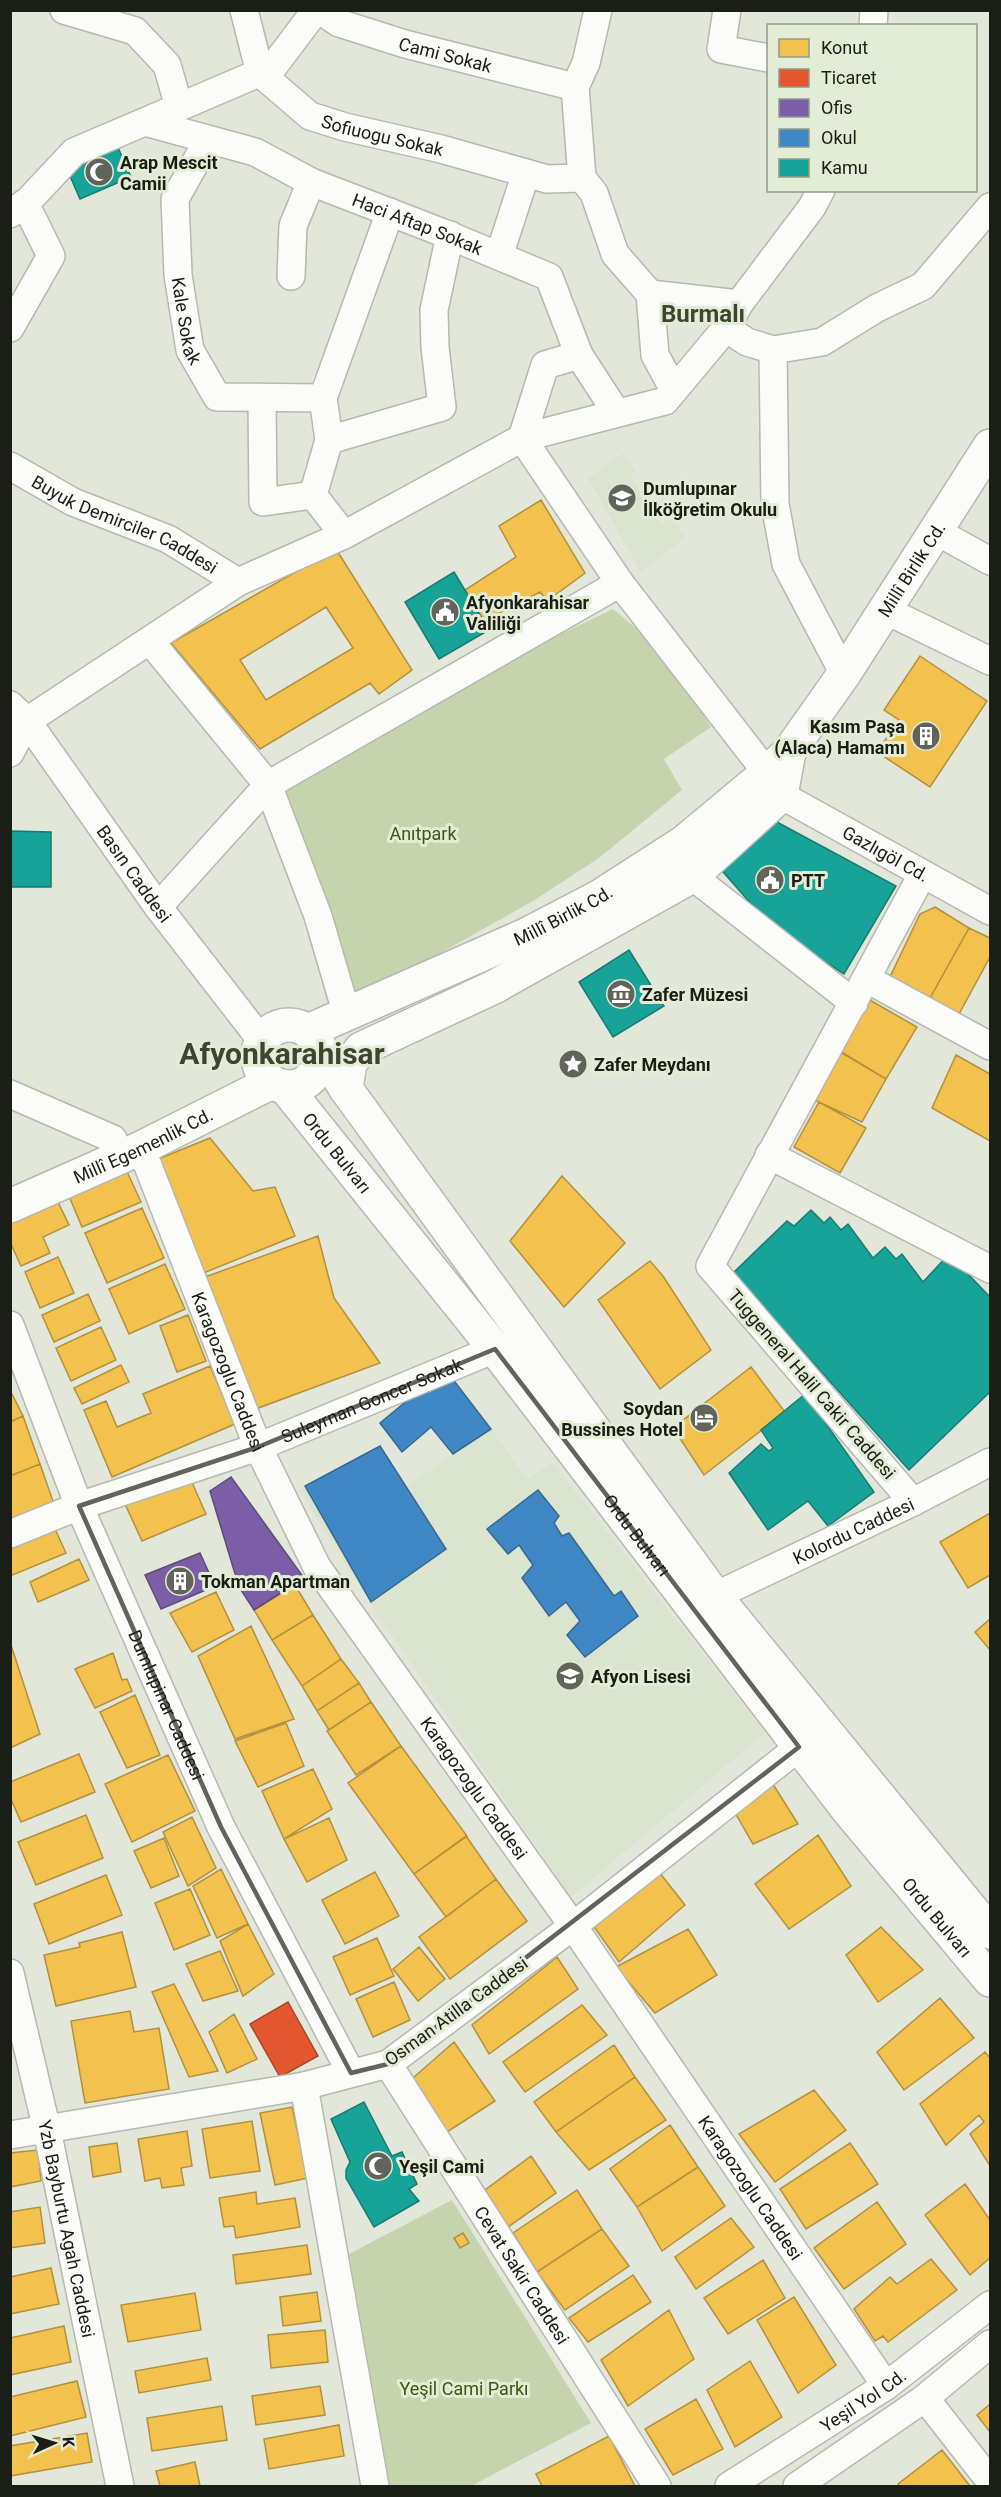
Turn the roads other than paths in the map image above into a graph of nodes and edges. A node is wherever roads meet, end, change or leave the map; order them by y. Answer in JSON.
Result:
{"nodes":[{"id":1,"x":64,"y":10,"type":"edge"},
{"id":2,"x":244,"y":10,"type":"edge"},
{"id":3,"x":318,"y":10,"type":"edge"},
{"id":4,"x":598,"y":10,"type":"edge"},
{"id":5,"x":727,"y":10,"type":"edge"},
{"id":6,"x":767,"y":58,"type":"edge"},
{"id":7,"x":260,"y":73,"type":"junction"},
{"id":8,"x":575,"y":87,"type":"junction"},
{"id":9,"x":179,"y":107,"type":"junction"},
{"id":10,"x":145,"y":122,"type":"junction"},
{"id":11,"x":208,"y":140,"type":"junction"},
{"id":12,"x":526,"y":173,"type":"junction"},
{"id":13,"x":582,"y":178,"type":"junction"},
{"id":14,"x":311,"y":182,"type":"junction"},
{"id":15,"x":820,"y":192,"type":"edge"},
{"id":16,"x":990,"y":207,"type":"edge"},
{"id":17,"x":18,"y":208,"type":"edge"},
{"id":18,"x":390,"y":212,"type":"junction"},
{"id":19,"x":450,"y":235,"type":"junction"},
{"id":20,"x":499,"y":256,"type":"junction"},
{"id":21,"x":291,"y":276,"type":"dead end"},
{"id":22,"x":650,"y":294,"type":"junction"},
{"id":23,"x":739,"y":304,"type":"junction"},
{"id":24,"x":10,"y":328,"type":"edge"},
{"id":25,"x":726,"y":328,"type":"junction"},
{"id":26,"x":774,"y":350,"type":"junction"},
{"id":27,"x":579,"y":355,"type":"junction"},
{"id":28,"x":674,"y":390,"type":"junction"},
{"id":29,"x":262,"y":398,"type":"junction"},
{"id":30,"x":323,"y":398,"type":"junction"},
{"id":31,"x":616,"y":412,"type":"junction"},
{"id":32,"x":522,"y":438,"type":"junction"},
{"id":33,"x":329,"y":440,"type":"junction"},
{"id":34,"x":990,"y":446,"type":"edge"},
{"id":35,"x":13,"y":473,"type":"edge"},
{"id":36,"x":314,"y":495,"type":"junction"},
{"id":37,"x":934,"y":530,"type":"junction"},
{"id":38,"x":344,"y":535,"type":"junction"},
{"id":39,"x":990,"y":561,"type":"edge"},
{"id":40,"x":238,"y":582,"type":"junction"},
{"id":41,"x":620,"y":583,"type":"junction"},
{"id":42,"x":885,"y":610,"type":"junction"},
{"id":43,"x":150,"y":641,"type":"junction"},
{"id":44,"x":990,"y":661,"type":"edge"},
{"id":45,"x":844,"y":674,"type":"junction"},
{"id":46,"x":19,"y":713,"type":"edge"},
{"id":47,"x":10,"y":753,"type":"edge"},
{"id":48,"x":779,"y":773,"type":"junction"},
{"id":49,"x":268,"y":785,"type":"junction"},
{"id":50,"x":922,"y":875,"type":"junction"},
{"id":51,"x":692,"y":876,"type":"junction"},
{"id":52,"x":158,"y":907,"type":"junction"},
{"id":53,"x":990,"y":911,"type":"edge"},
{"id":54,"x":867,"y":979,"type":"junction"},
{"id":55,"x":854,"y":1003,"type":"junction"},
{"id":56,"x":347,"y":1015,"type":"junction"},
{"id":57,"x":313,"y":1038,"type":"junction"},
{"id":58,"x":990,"y":1046,"type":"edge"},
{"id":59,"x":270,"y":1069,"type":"junction"},
{"id":60,"x":346,"y":1089,"type":"junction"},
{"id":61,"x":10,"y":1094,"type":"edge"},
{"id":62,"x":127,"y":1143,"type":"junction"},
{"id":63,"x":769,"y":1155,"type":"junction"},
{"id":64,"x":10,"y":1189,"type":"edge"},
{"id":65,"x":10,"y":1206,"type":"edge"},
{"id":66,"x":990,"y":1269,"type":"edge"},
{"id":67,"x":10,"y":1325,"type":"edge"},
{"id":68,"x":495,"y":1349,"type":"junction"},
{"id":69,"x":258,"y":1447,"type":"junction"},
{"id":70,"x":990,"y":1464,"type":"edge"},
{"id":71,"x":913,"y":1502,"type":"junction"},
{"id":72,"x":79,"y":1506,"type":"junction"},
{"id":73,"x":10,"y":1534,"type":"edge"},
{"id":74,"x":715,"y":1596,"type":"junction"},
{"id":75,"x":800,"y":1747,"type":"junction"},
{"id":76,"x":573,"y":1926,"type":"junction"},
{"id":77,"x":990,"y":1932,"type":"edge"},
{"id":78,"x":10,"y":1973,"type":"edge"},
{"id":79,"x":990,"y":1980,"type":"edge"},
{"id":80,"x":388,"y":2064,"type":"junction"},
{"id":81,"x":351,"y":2073,"type":"junction"},
{"id":82,"x":304,"y":2086,"type":"junction"},
{"id":83,"x":47,"y":2130,"type":"junction"},
{"id":84,"x":10,"y":2135,"type":"edge"},
{"id":85,"x":990,"y":2305,"type":"edge"},
{"id":86,"x":990,"y":2344,"type":"edge"},
{"id":87,"x":886,"y":2386,"type":"junction"},
{"id":88,"x":925,"y":2398,"type":"junction"},
{"id":89,"x":990,"y":2481,"type":"edge"},
{"id":90,"x":120,"y":2487,"type":"edge"},
{"id":91,"x":375,"y":2487,"type":"edge"},
{"id":92,"x":657,"y":2487,"type":"edge"},
{"id":93,"x":729,"y":2487,"type":"edge"},
{"id":94,"x":797,"y":2487,"type":"edge"}],
"edges":[{"from":1,"to":9,"type":"street"},
{"from":2,"to":7,"type":"street"},
{"from":3,"to":7,"type":"street"},
{"from":3,"to":8,"type":"street","name":"Cami Sokak"},
{"from":4,"to":8,"type":"street"},
{"from":5,"to":6,"type":"street"},
{"from":7,"to":9,"type":"street"},
{"from":7,"to":12,"type":"street","name":"Sofiuogu Sokak"},
{"from":8,"to":13,"type":"street"},
{"from":9,"to":10,"type":"street"},
{"from":10,"to":11,"type":"street","name":"Haci Aftap Sokak"},
{"from":10,"to":17,"type":"street"},
{"from":11,"to":14,"type":"street","name":"Haci Aftap Sokak"},
{"from":11,"to":29,"type":"street","name":"Kale Sokak"},
{"from":12,"to":13,"type":"street","name":"Sofiuogu Sokak"},
{"from":12,"to":20,"type":"street"},
{"from":13,"to":22,"type":"street"},
{"from":14,"to":18,"type":"street","name":"Haci Aftap Sokak"},
{"from":14,"to":21,"type":"street"},
{"from":15,"to":23,"type":"street"},
{"from":16,"to":26,"type":"street"},
{"from":17,"to":24,"type":"street"},
{"from":18,"to":19,"type":"street","name":"Haci Aftap Sokak"},
{"from":18,"to":30,"type":"street"},
{"from":19,"to":20,"type":"street","name":"Haci Aftap Sokak"},
{"from":19,"to":33,"type":"street"},
{"from":20,"to":27,"type":"street","name":"Haci Aftap Sokak"},
{"from":22,"to":23,"type":"street"},
{"from":22,"to":28,"type":"street"},
{"from":23,"to":25,"type":"street"},
{"from":25,"to":26,"type":"street"},
{"from":25,"to":28,"type":"street"},
{"from":26,"to":45,"type":"street"},
{"from":27,"to":31,"type":"street","name":"Haci Aftap Sokak"},
{"from":27,"to":32,"type":"street"},
{"from":28,"to":31,"type":"street"},
{"from":29,"to":30,"type":"street","name":"Kale Sokak"},
{"from":29,"to":36,"type":"street"},
{"from":30,"to":33,"type":"street"},
{"from":31,"to":32,"type":"street"},
{"from":32,"to":38,"type":"street"},
{"from":32,"to":41,"type":"street"},
{"from":33,"to":36,"type":"street"},
{"from":34,"to":37,"type":"main road","name":"Millî Birlik Cd."},
{"from":35,"to":40,"type":"street","name":"Buyuk Demirciler Caddesi"},
{"from":36,"to":38,"type":"street"},
{"from":37,"to":39,"type":"street"},
{"from":37,"to":42,"type":"main road","name":"Millî Birlik Cd."},
{"from":38,"to":40,"type":"street"},
{"from":40,"to":43,"type":"street"},
{"from":41,"to":48,"type":"street"},
{"from":41,"to":49,"type":"street"},
{"from":42,"to":44,"type":"street"},
{"from":42,"to":45,"type":"main road","name":"Millî Birlik Cd."},
{"from":43,"to":46,"type":"street"},
{"from":43,"to":49,"type":"street"},
{"from":45,"to":48,"type":"main road","name":"Millî Birlik Cd."},
{"from":46,"to":47,"type":"street"},
{"from":46,"to":52,"type":"street","name":"Basın Caddesi"},
{"from":48,"to":50,"type":"street","name":"Gazlıgöl Cd."},
{"from":48,"to":51,"type":"main road","name":"Millî Birlik Cd."},
{"from":48,"to":56,"type":"main road","name":"Millî Birlik Cd."},
{"from":49,"to":52,"type":"street"},
{"from":49,"to":56,"type":"street"},
{"from":50,"to":53,"type":"street","name":"Gazlıgöl Cd."},
{"from":50,"to":54,"type":"street"},
{"from":51,"to":55,"type":"street"},
{"from":51,"to":60,"type":"main road","name":"Millî Birlik Cd."},
{"from":52,"to":59,"type":"street","name":"Basın Caddesi"},
{"from":54,"to":55,"type":"street"},
{"from":54,"to":58,"type":"street"},
{"from":55,"to":63,"type":"street"},
{"from":56,"to":57,"type":"main road","name":"Millî Birlik Cd."},
{"from":57,"to":59,"type":"main road"},
{"from":57,"to":59,"type":"main road"},
{"from":57,"to":60,"type":"main road","name":"Ordu Bulvarı"},
{"from":59,"to":62,"type":"main road","name":"Millî Egemenlik Cd."},
{"from":59,"to":68,"type":"main road","name":"Ordu Bulvarı"},
{"from":60,"to":74,"type":"main road","name":"Ordu Bulvarı"},
{"from":61,"to":62,"type":"street"},
{"from":62,"to":64,"type":"main road","name":"Millî Egemenlik Cd."},
{"from":62,"to":65,"type":"main road","name":"Millî Egemenlik Cd."},
{"from":62,"to":69,"type":"street","name":"Karagozoglu Caddesi"},
{"from":63,"to":66,"type":"street"},
{"from":63,"to":71,"type":"street","name":"Tuggeneral Halil Cakir Caddesi"},
{"from":67,"to":72,"type":"street","name":"Dumlupinar Caddesi"},
{"from":68,"to":69,"type":"street","name":"Suleyrnan Goncer Sokak"},
{"from":68,"to":75,"type":"main road","name":"Ordu Bulvarı"},
{"from":69,"to":72,"type":"street","name":"Suleyrnan Goncer Sokak"},
{"from":69,"to":76,"type":"street","name":"Karagozoglu Caddesi"},
{"from":70,"to":71,"type":"street","name":"Kolordu Caddesi"},
{"from":71,"to":74,"type":"street","name":"Kolordu Caddesi"},
{"from":72,"to":73,"type":"street","name":"Suleyrnan Goncer Sokak"},
{"from":72,"to":81,"type":"street","name":"Dumlupinar Caddesi"},
{"from":74,"to":77,"type":"main road","name":"Ordu Bulvarı"},
{"from":75,"to":76,"type":"street","name":"Osman Atilla Caddesi"},
{"from":75,"to":79,"type":"main road","name":"Ordu Bulvarı"},
{"from":76,"to":80,"type":"street","name":"Osman Atilla Caddesi"},
{"from":76,"to":87,"type":"street","name":"Karagozoglu Caddesi"},
{"from":78,"to":83,"type":"street","name":"Yzb Bayburtu Agah Caddesi"},
{"from":80,"to":81,"type":"street","name":"Osman Atilla Caddesi"},
{"from":80,"to":92,"type":"street","name":"Cevat Sakir Caddesi"},
{"from":81,"to":82,"type":"street","name":"Osman Atilla Caddesi"},
{"from":82,"to":83,"type":"street","name":"Osman Atilla Caddesi"},
{"from":82,"to":91,"type":"street"},
{"from":83,"to":84,"type":"street","name":"Osman Atilla Caddesi"},
{"from":83,"to":90,"type":"street","name":"Yzb Bayburtu Agah Caddesi"},
{"from":85,"to":87,"type":"street","name":"Yeşil Yol Cd."},
{"from":86,"to":88,"type":"street","name":"Yeşil Yol Cd."},
{"from":87,"to":93,"type":"street","name":"Yeşil Yol Cd."},
{"from":88,"to":89,"type":"street"},
{"from":88,"to":94,"type":"street","name":"Yeşil Yol Cd."}]}
